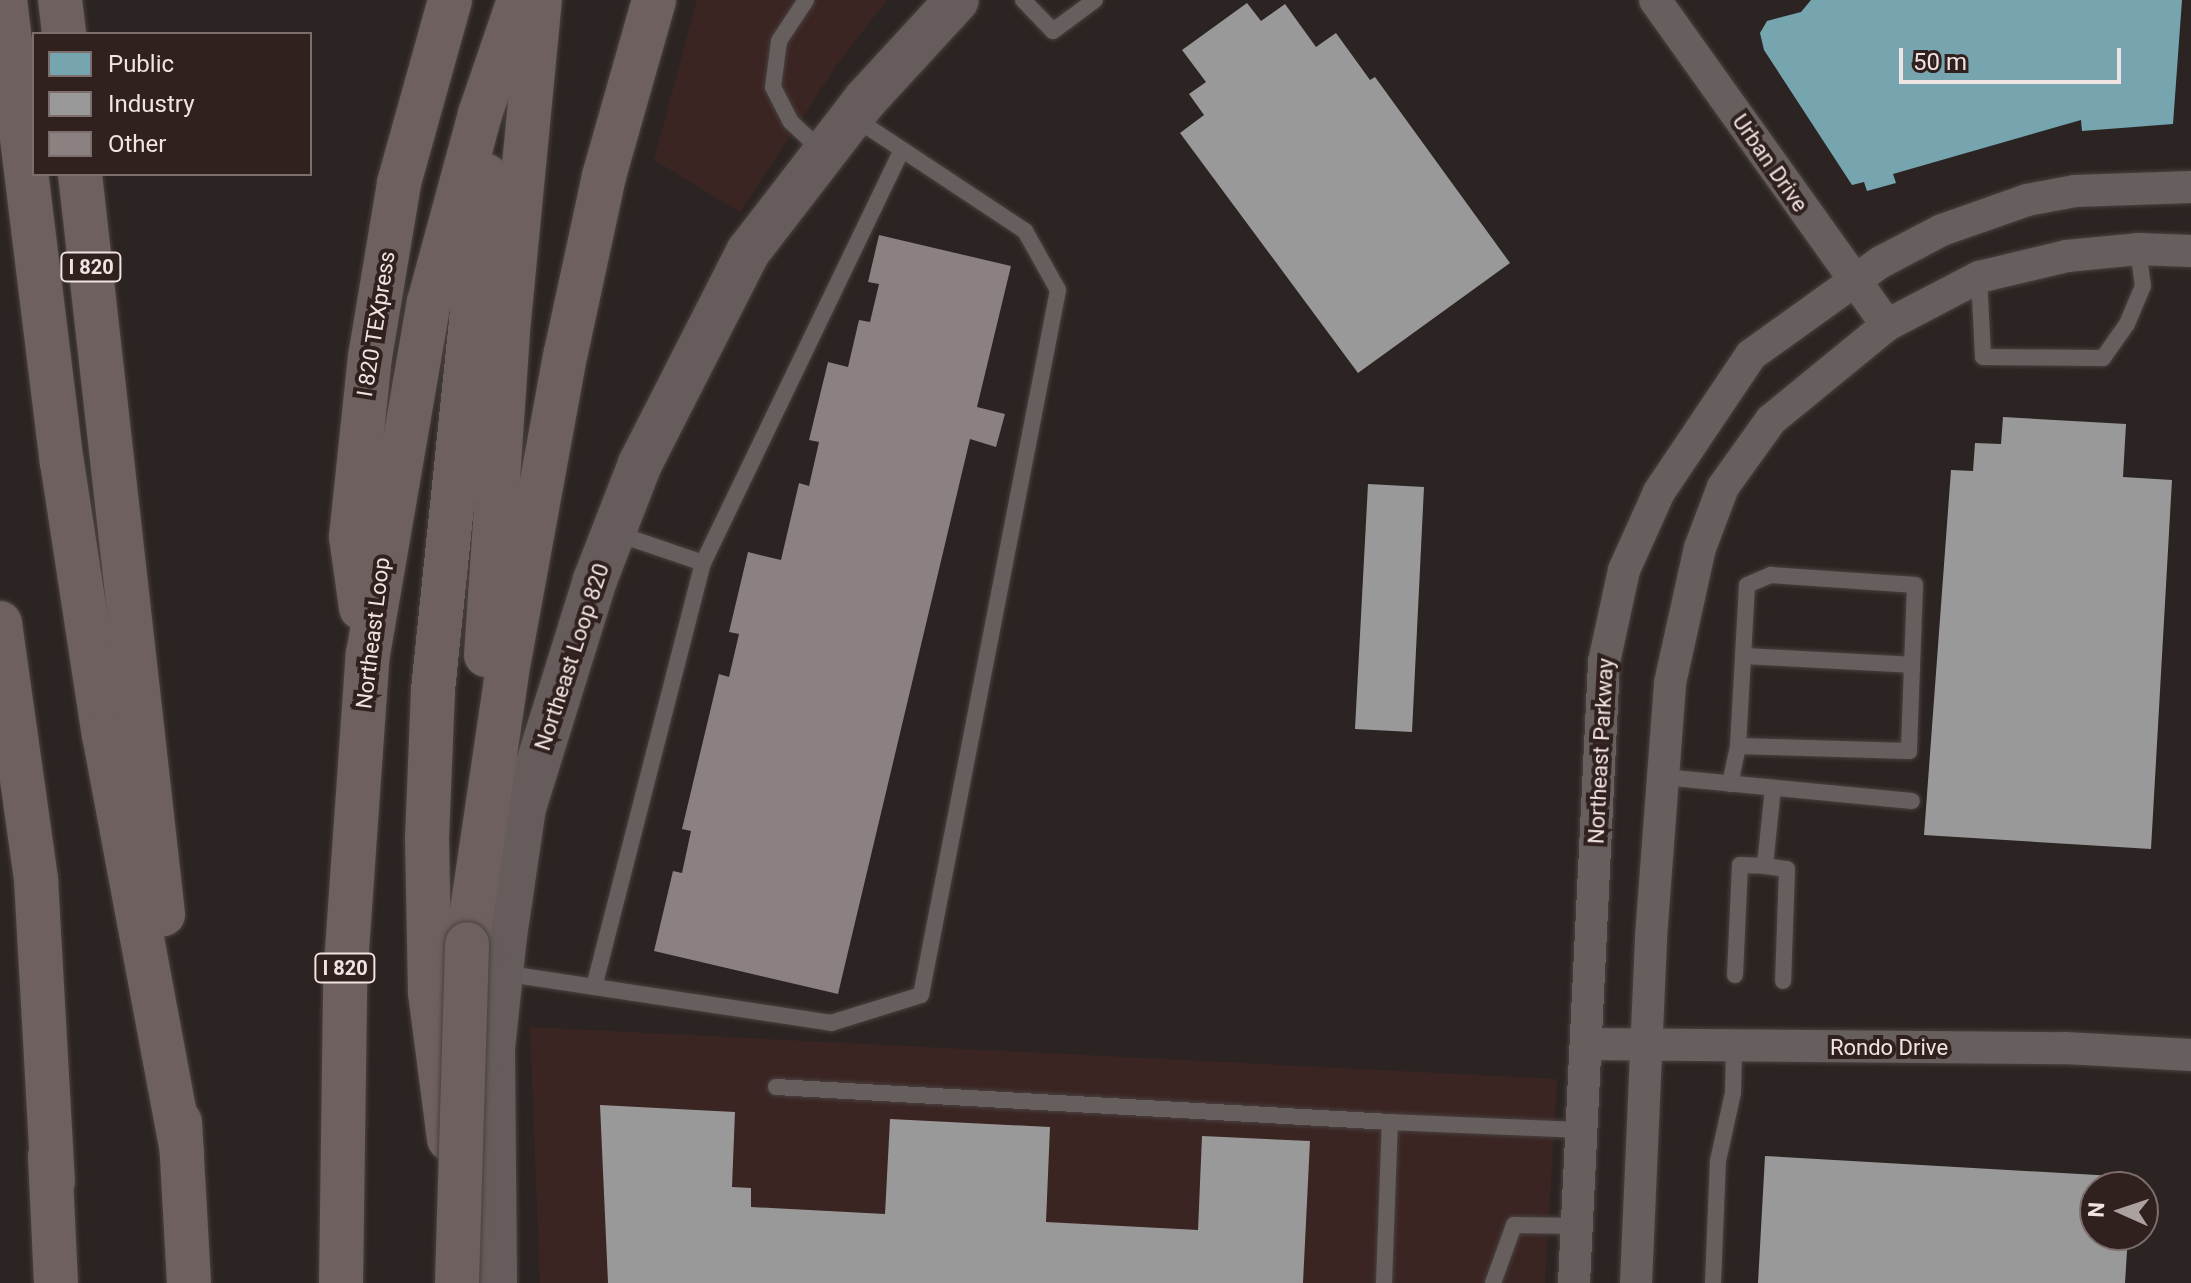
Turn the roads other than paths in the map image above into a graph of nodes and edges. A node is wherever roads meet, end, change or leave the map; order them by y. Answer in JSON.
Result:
{"nodes":[{"id":1,"x":450,"y":0,"type":"edge"},
{"id":2,"x":520,"y":0,"type":"edge"},
{"id":3,"x":540,"y":0,"type":"edge"},
{"id":4,"x":654,"y":0,"type":"edge"},
{"id":5,"x":806,"y":0,"type":"edge"},
{"id":6,"x":957,"y":0,"type":"edge"},
{"id":7,"x":1023,"y":0,"type":"edge"},
{"id":8,"x":1095,"y":0,"type":"edge"},
{"id":9,"x":1655,"y":0,"type":"edge"},
{"id":10,"x":8,"y":19,"type":"edge"},
{"id":11,"x":859,"y":108,"type":"junction"},
{"id":12,"x":902,"y":150,"type":"junction"},
{"id":13,"x":824,"y":153,"type":"junction"},
{"id":14,"x":80,"y":176,"type":"edge"},
{"id":15,"x":2191,"y":187,"type":"edge"},
{"id":16,"x":2138,"y":249,"type":"junction"},
{"id":17,"x":2191,"y":251,"type":"edge"},
{"id":18,"x":1979,"y":277,"type":"junction"},
{"id":19,"x":1853,"y":280,"type":"junction"},
{"id":20,"x":1887,"y":325,"type":"junction"},
{"id":21,"x":613,"y":533,"type":"junction"},
{"id":22,"x":703,"y":563,"type":"junction"},
{"id":23,"x":0,"y":623,"type":"edge"},
{"id":24,"x":368,"y":654,"type":"junction"},
{"id":25,"x":1743,"y":656,"type":"junction"},
{"id":26,"x":1912,"y":665,"type":"junction"},
{"id":27,"x":1738,"y":746,"type":"junction"},
{"id":28,"x":0,"y":777,"type":"edge"},
{"id":29,"x":1663,"y":777,"type":"junction"},
{"id":30,"x":1730,"y":784,"type":"junction"},
{"id":31,"x":1773,"y":788,"type":"junction"},
{"id":32,"x":1912,"y":801,"type":"dead end"},
{"id":33,"x":1765,"y":866,"type":"junction"},
{"id":34,"x":467,"y":944,"type":"junction"},
{"id":35,"x":501,"y":973,"type":"junction"},
{"id":36,"x":1735,"y":975,"type":"dead end"},
{"id":37,"x":1783,"y":981,"type":"dead end"},
{"id":38,"x":594,"y":987,"type":"junction"},
{"id":39,"x":1587,"y":1044,"type":"junction"},
{"id":40,"x":1645,"y":1048,"type":"junction"},
{"id":41,"x":1734,"y":1048,"type":"junction"},
{"id":42,"x":2191,"y":1055,"type":"edge"},
{"id":43,"x":776,"y":1087,"type":"dead end"},
{"id":44,"x":1390,"y":1122,"type":"junction"},
{"id":45,"x":1582,"y":1130,"type":"junction"},
{"id":46,"x":182,"y":1152,"type":"junction"},
{"id":47,"x":53,"y":1182,"type":"junction"},
{"id":48,"x":1577,"y":1226,"type":"junction"},
{"id":49,"x":56,"y":1283,"type":"edge"},
{"id":50,"x":189,"y":1283,"type":"edge"},
{"id":51,"x":341,"y":1283,"type":"edge"},
{"id":52,"x":457,"y":1283,"type":"edge"},
{"id":53,"x":476,"y":1283,"type":"edge"},
{"id":54,"x":495,"y":1283,"type":"edge"},
{"id":55,"x":1384,"y":1283,"type":"edge"},
{"id":56,"x":1493,"y":1283,"type":"edge"},
{"id":57,"x":1574,"y":1283,"type":"edge"},
{"id":58,"x":1636,"y":1283,"type":"edge"},
{"id":59,"x":1713,"y":1283,"type":"edge"}],
"edges":[{"from":1,"to":24,"type":"highway","name":"I 820 TEXpress"},
{"from":2,"to":24,"type":"highway","name":"Northeast Loop","number":"I 820"},
{"from":2,"to":53,"type":"highway"},
{"from":3,"to":34,"type":"highway"},
{"from":4,"to":34,"type":"highway"},
{"from":5,"to":13,"type":"lane"},
{"from":6,"to":11,"type":"main road","name":"Northeast Loop 820"},
{"from":7,"to":8,"type":"lane"},
{"from":9,"to":19,"type":"street","name":"Urban Drive"},
{"from":10,"to":46,"type":"highway"},
{"from":11,"to":12,"type":"lane"},
{"from":11,"to":13,"type":"main road","name":"Northeast Loop 820"},
{"from":12,"to":22,"type":"lane"},
{"from":12,"to":38,"type":"lane"},
{"from":13,"to":21,"type":"main road","name":"Northeast Loop 820"},
{"from":14,"to":46,"type":"highway","number":"I 820"},
{"from":15,"to":19,"type":"street","name":"Northeast Parkway"},
{"from":16,"to":17,"type":"street"},
{"from":16,"to":18,"type":"street"},
{"from":16,"to":18,"type":"lane"},
{"from":18,"to":20,"type":"street"},
{"from":19,"to":20,"type":"street","name":"Urban Drive"},
{"from":19,"to":39,"type":"street","name":"Northeast Parkway"},
{"from":20,"to":29,"type":"street"},
{"from":21,"to":22,"type":"lane"},
{"from":21,"to":35,"type":"main road","name":"Northeast Loop 820"},
{"from":22,"to":38,"type":"lane"},
{"from":23,"to":47,"type":"highway"},
{"from":24,"to":51,"type":"highway","name":"Northeast Loop","number":"I 820"},
{"from":25,"to":26,"type":"lane"},
{"from":25,"to":26,"type":"lane"},
{"from":25,"to":27,"type":"lane"},
{"from":26,"to":27,"type":"lane"},
{"from":27,"to":30,"type":"lane"},
{"from":28,"to":47,"type":"highway"},
{"from":29,"to":30,"type":"lane"},
{"from":29,"to":40,"type":"street"},
{"from":30,"to":31,"type":"lane"},
{"from":31,"to":32,"type":"lane"},
{"from":31,"to":33,"type":"lane"},
{"from":33,"to":36,"type":"lane"},
{"from":33,"to":37,"type":"lane"},
{"from":34,"to":52,"type":"highway","bridge":true},
{"from":35,"to":38,"type":"lane"},
{"from":35,"to":54,"type":"main road","name":"Northeast Loop 820"},
{"from":39,"to":40,"type":"street","name":"Rondo Drive"},
{"from":39,"to":45,"type":"street","name":"Northeast Parkway"},
{"from":40,"to":41,"type":"street","name":"Rondo Drive"},
{"from":40,"to":58,"type":"street"},
{"from":41,"to":42,"type":"street","name":"Rondo Drive"},
{"from":41,"to":59,"type":"lane"},
{"from":43,"to":44,"type":"lane"},
{"from":44,"to":45,"type":"lane"},
{"from":44,"to":55,"type":"lane"},
{"from":45,"to":48,"type":"street","name":"Northeast Parkway"},
{"from":46,"to":50,"type":"highway","number":"I 820"},
{"from":47,"to":49,"type":"highway"},
{"from":48,"to":56,"type":"lane"},
{"from":48,"to":57,"type":"street","name":"Northeast Parkway"}]}
